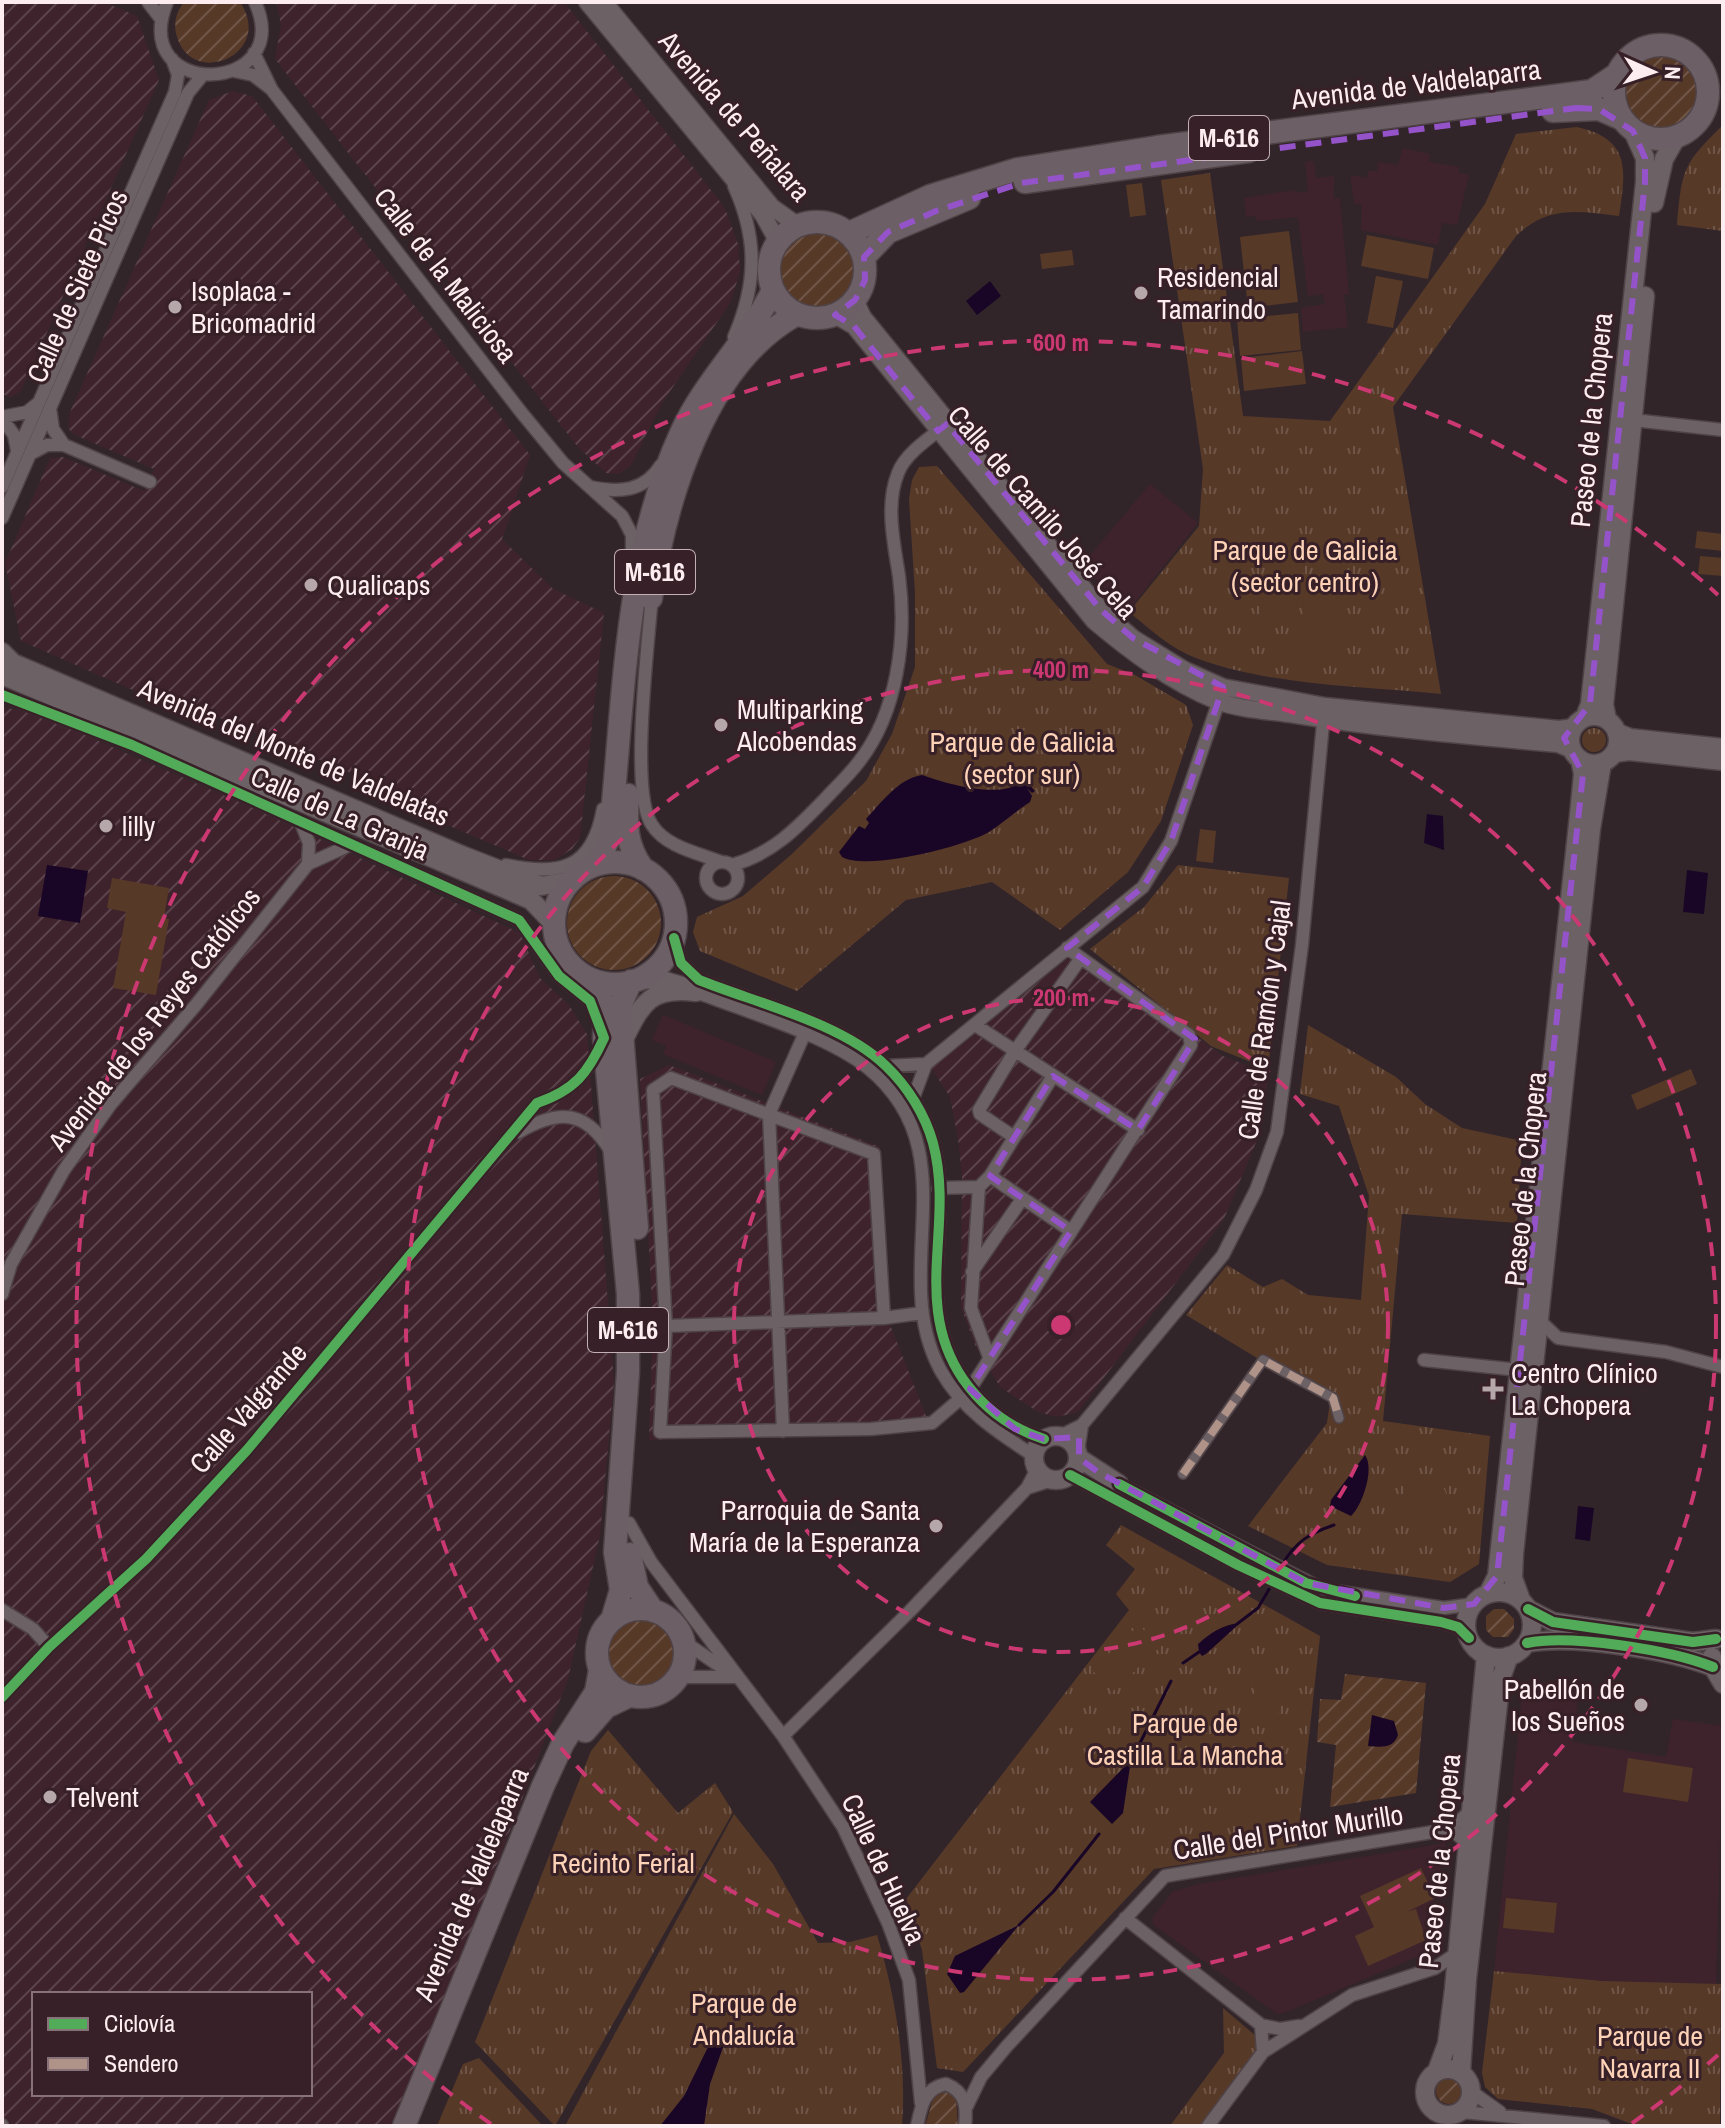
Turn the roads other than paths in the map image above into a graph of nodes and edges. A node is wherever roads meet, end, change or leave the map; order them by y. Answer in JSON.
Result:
{"nodes":[{"id":1,"x":148,"y":2,"type":"edge"},
{"id":2,"x":167,"y":2,"type":"edge"},
{"id":3,"x":255,"y":2,"type":"edge"},
{"id":4,"x":587,"y":2,"type":"edge"},
{"id":5,"x":604,"y":2,"type":"edge"},
{"id":6,"x":161,"y":19,"type":"junction"},
{"id":7,"x":254,"y":53,"type":"junction"},
{"id":8,"x":172,"y":59,"type":"junction"},
{"id":9,"x":1699,"y":63,"type":"junction"},
{"id":10,"x":1723,"y":70,"type":"edge"},
{"id":11,"x":234,"y":71,"type":"junction"},
{"id":12,"x":1616,"y":75,"type":"junction"},
{"id":13,"x":202,"y":76,"type":"junction"},
{"id":14,"x":272,"y":90,"type":"junction"},
{"id":15,"x":1714,"y":105,"type":"edge"},
{"id":16,"x":1628,"y":125,"type":"junction"},
{"id":17,"x":1676,"y":138,"type":"junction"},
{"id":18,"x":729,"y":176,"type":"junction"},
{"id":19,"x":797,"y":225,"type":"junction"},
{"id":20,"x":849,"y":233,"type":"junction"},
{"id":21,"x":778,"y":242,"type":"junction"},
{"id":22,"x":864,"y":257,"type":"junction"},
{"id":23,"x":773,"y":290,"type":"junction"},
{"id":24,"x":855,"y":300,"type":"junction"},
{"id":25,"x":797,"y":314,"type":"junction"},
{"id":26,"x":835,"y":315,"type":"junction"},
{"id":27,"x":722,"y":364,"type":"junction"},
{"id":28,"x":45,"y":405,"type":"junction"},
{"id":29,"x":2,"y":418,"type":"edge"},
{"id":30,"x":1633,"y":420,"type":"junction"},
{"id":31,"x":943,"y":427,"type":"junction"},
{"id":32,"x":1723,"y":430,"type":"edge"},
{"id":33,"x":681,"y":431,"type":"junction"},
{"id":34,"x":64,"y":445,"type":"junction"},
{"id":35,"x":24,"y":453,"type":"junction"},
{"id":36,"x":150,"y":482,"type":"dead end"},
{"id":37,"x":2,"y":487,"type":"edge"},
{"id":38,"x":587,"y":487,"type":"junction"},
{"id":39,"x":2,"y":518,"type":"edge"},
{"id":40,"x":652,"y":592,"type":"junction"},
{"id":41,"x":633,"y":614,"type":"junction"},
{"id":42,"x":2,"y":652,"type":"edge"},
{"id":43,"x":2,"y":675,"type":"edge"},
{"id":44,"x":1221,"y":694,"type":"junction"},
{"id":45,"x":2,"y":695,"type":"edge"},
{"id":46,"x":85,"y":710,"type":"junction"},
{"id":47,"x":1324,"y":713,"type":"junction"},
{"id":48,"x":1580,"y":722,"type":"junction"},
{"id":49,"x":1612,"y":725,"type":"junction"},
{"id":50,"x":620,"y":726,"type":"junction"},
{"id":51,"x":132,"y":745,"type":"junction"},
{"id":52,"x":1723,"y":747,"type":"edge"},
{"id":53,"x":1576,"y":755,"type":"junction"},
{"id":54,"x":1608,"y":758,"type":"junction"},
{"id":55,"x":1723,"y":762,"type":"edge"},
{"id":56,"x":301,"y":823,"type":"junction"},
{"id":57,"x":352,"y":844,"type":"junction"},
{"id":58,"x":464,"y":856,"type":"junction"},
{"id":59,"x":308,"y":864,"type":"junction"},
{"id":60,"x":598,"y":864,"type":"junction"},
{"id":61,"x":643,"y":869,"type":"junction"},
{"id":62,"x":570,"y":881,"type":"junction"},
{"id":63,"x":554,"y":924,"type":"junction"},
{"id":64,"x":674,"y":938,"type":"junction"},
{"id":65,"x":1067,"y":948,"type":"junction"},
{"id":66,"x":1081,"y":958,"type":"junction"},
{"id":67,"x":593,"y":980,"type":"junction"},
{"id":68,"x":634,"y":980,"type":"junction"},
{"id":69,"x":696,"y":992,"type":"junction"},
{"id":70,"x":975,"y":1025,"type":"junction"},
{"id":71,"x":804,"y":1035,"type":"junction"},
{"id":72,"x":614,"y":1039,"type":"junction"},
{"id":73,"x":1015,"y":1051,"type":"junction"},
{"id":74,"x":926,"y":1064,"type":"junction"},
{"id":75,"x":886,"y":1066,"type":"junction"},
{"id":76,"x":1053,"y":1076,"type":"junction"},
{"id":77,"x":913,"y":1099,"type":"junction"},
{"id":78,"x":769,"y":1114,"type":"junction"},
{"id":79,"x":1138,"y":1130,"type":"junction"},
{"id":80,"x":513,"y":1135,"type":"junction"},
{"id":81,"x":1014,"y":1137,"type":"junction"},
{"id":82,"x":615,"y":1159,"type":"junction"},
{"id":83,"x":990,"y":1176,"type":"junction"},
{"id":84,"x":979,"y":1187,"type":"junction"},
{"id":85,"x":938,"y":1188,"type":"junction"},
{"id":86,"x":1022,"y":1199,"type":"junction"},
{"id":87,"x":1071,"y":1231,"type":"junction"},
{"id":88,"x":971,"y":1273,"type":"junction"},
{"id":89,"x":2,"y":1294,"type":"edge"},
{"id":90,"x":922,"y":1313,"type":"junction"},
{"id":91,"x":884,"y":1318,"type":"junction"},
{"id":92,"x":1538,"y":1319,"type":"junction"},
{"id":93,"x":777,"y":1322,"type":"junction"},
{"id":94,"x":666,"y":1326,"type":"junction"},
{"id":95,"x":1558,"y":1338,"type":"junction"},
{"id":96,"x":1534,"y":1353,"type":"junction"},
{"id":97,"x":989,"y":1357,"type":"junction"},
{"id":98,"x":1424,"y":1360,"type":"dead end"},
{"id":99,"x":1723,"y":1367,"type":"edge"},
{"id":100,"x":1519,"y":1370,"type":"junction"},
{"id":101,"x":970,"y":1389,"type":"junction"},
{"id":102,"x":960,"y":1399,"type":"junction"},
{"id":103,"x":1339,"y":1418,"type":"dead end"},
{"id":104,"x":1082,"y":1425,"type":"junction"},
{"id":105,"x":783,"y":1431,"type":"junction"},
{"id":106,"x":1052,"y":1437,"type":"junction"},
{"id":107,"x":1078,"y":1455,"type":"junction"},
{"id":108,"x":1041,"y":1468,"type":"junction"},
{"id":109,"x":1183,"y":1474,"type":"dead end"},
{"id":110,"x":1070,"y":1475,"type":"junction"},
{"id":111,"x":1119,"y":1484,"type":"joint"},
{"id":112,"x":629,"y":1523,"type":"junction"},
{"id":113,"x":1303,"y":1589,"type":"junction"},
{"id":114,"x":1481,"y":1599,"type":"junction"},
{"id":115,"x":1525,"y":1604,"type":"junction"},
{"id":116,"x":2,"y":1610,"type":"edge"},
{"id":117,"x":653,"y":1611,"type":"junction"},
{"id":118,"x":612,"y":1620,"type":"junction"},
{"id":119,"x":1720,"y":1634,"type":"edge"},
{"id":120,"x":1469,"y":1638,"type":"junction"},
{"id":121,"x":683,"y":1641,"type":"junction"},
{"id":122,"x":1527,"y":1643,"type":"junction"},
{"id":123,"x":49,"y":1647,"type":"junction"},
{"id":124,"x":1486,"y":1655,"type":"junction"},
{"id":125,"x":1509,"y":1656,"type":"junction"},
{"id":126,"x":1713,"y":1667,"type":"junction"},
{"id":127,"x":600,"y":1670,"type":"junction"},
{"id":128,"x":677,"y":1677,"type":"junction"},
{"id":129,"x":736,"y":1677,"type":"junction"},
{"id":130,"x":1723,"y":1684,"type":"edge"},
{"id":131,"x":629,"y":1696,"type":"junction"},
{"id":132,"x":2,"y":1697,"type":"edge"},
{"id":133,"x":783,"y":1736,"type":"junction"},
{"id":134,"x":1472,"y":1809,"type":"junction"},
{"id":135,"x":1451,"y":1829,"type":"junction"},
{"id":136,"x":1468,"y":1844,"type":"junction"},
{"id":137,"x":512,"y":1864,"type":"junction"},
{"id":138,"x":491,"y":1880,"type":"dead end"},
{"id":139,"x":1125,"y":1918,"type":"junction"},
{"id":140,"x":1457,"y":1953,"type":"junction"},
{"id":141,"x":1435,"y":1968,"type":"junction"},
{"id":142,"x":1454,"y":1989,"type":"junction"},
{"id":143,"x":1261,"y":2025,"type":"junction"},
{"id":144,"x":1302,"y":2026,"type":"junction"},
{"id":145,"x":1263,"y":2052,"type":"junction"},
{"id":146,"x":919,"y":2061,"type":"junction"},
{"id":147,"x":1437,"y":2071,"type":"junction"},
{"id":148,"x":1461,"y":2072,"type":"junction"},
{"id":149,"x":981,"y":2077,"type":"junction"},
{"id":150,"x":938,"y":2085,"type":"junction"},
{"id":151,"x":956,"y":2088,"type":"junction"},
{"id":152,"x":1472,"y":2092,"type":"junction"},
{"id":153,"x":921,"y":2103,"type":"junction"},
{"id":154,"x":967,"y":2106,"type":"junction"},
{"id":155,"x":1502,"y":2113,"type":"junction"},
{"id":156,"x":1430,"y":2118,"type":"edge"},
{"id":157,"x":1453,"y":2118,"type":"edge"},
{"id":158,"x":404,"y":2126,"type":"edge"},
{"id":159,"x":419,"y":2126,"type":"edge"},
{"id":160,"x":917,"y":2126,"type":"edge"},
{"id":161,"x":965,"y":2126,"type":"edge"},
{"id":162,"x":1208,"y":2126,"type":"edge"},
{"id":163,"x":1604,"y":2126,"type":"edge"}],
"edges":[{"from":1,"to":6,"type":"street"},
{"from":2,"to":6,"type":"street"},
{"from":3,"to":7,"type":"street"},
{"from":4,"to":18,"type":"street","name":"Avenida de Peñalara"},
{"from":5,"to":19,"type":"street","name":"Avenida de Peñalara"},
{"from":6,"to":8,"type":"street","name":"Calle de Siete Picos"},
{"from":7,"to":11,"type":"street"},
{"from":7,"to":14,"type":"street","name":"Calle de la Maliciosa"},
{"from":8,"to":13,"type":"street"},
{"from":8,"to":28,"type":"street","name":"Calle de Siete Picos"},
{"from":9,"to":10,"type":"highway","number":"M-616"},
{"from":9,"to":12,"type":"highway","number":"M-616"},
{"from":9,"to":15,"type":"highway"},
{"from":11,"to":13,"type":"street"},
{"from":11,"to":14,"type":"street","name":"Calle de la Maliciosa"},
{"from":12,"to":16,"type":"highway"},
{"from":12,"to":20,"type":"highway","name":"Avenida de Valdelaparra","number":"M-616"},
{"from":13,"to":28,"type":"street","name":"Calle de Siete Picos"},
{"from":14,"to":38,"type":"street","name":"Calle de la Maliciosa"},
{"from":15,"to":17,"type":"highway"},
{"from":16,"to":17,"type":"highway","number":"M-616"},
{"from":16,"to":22,"type":"highway","name":"Avenida de Valdelaparra","number":"M-616"},
{"from":16,"to":48,"type":"main road","name":"Paseo de la Chopera"},
{"from":17,"to":30,"type":"main road","name":"Paseo de la Chopera"},
{"from":18,"to":21,"type":"street","name":"Avenida de Peñalara"},
{"from":18,"to":27,"type":"street"},
{"from":19,"to":20,"type":"highway"},
{"from":19,"to":21,"type":"highway"},
{"from":20,"to":22,"type":"highway"},
{"from":21,"to":23,"type":"highway","number":"M-616"},
{"from":22,"to":24,"type":"highway"},
{"from":23,"to":25,"type":"highway"},
{"from":23,"to":27,"type":"highway","number":"M-616"},
{"from":24,"to":26,"type":"highway"},
{"from":24,"to":31,"type":"street","name":"Calle de Camilo José Cela"},
{"from":25,"to":26,"type":"highway"},
{"from":25,"to":40,"type":"highway","number":"M-616"},
{"from":26,"to":31,"type":"street","name":"Calle de Camilo José Cela"},
{"from":27,"to":33,"type":"highway","number":"M-616"},
{"from":28,"to":29,"type":"street"},
{"from":28,"to":34,"type":"street"},
{"from":28,"to":35,"type":"street","name":"Calle de Siete Picos"},
{"from":29,"to":35,"type":"street"},
{"from":30,"to":32,"type":"street"},
{"from":30,"to":49,"type":"main road","name":"Paseo de la Chopera"},
{"from":31,"to":40,"type":"street"},
{"from":31,"to":44,"type":"street","name":"Calle de Camilo José Cela"},
{"from":33,"to":38,"type":"street"},
{"from":33,"to":41,"type":"highway","number":"M-616"},
{"from":34,"to":35,"type":"street"},
{"from":34,"to":36,"type":"street"},
{"from":35,"to":37,"type":"street","name":"Calle de Siete Picos"},
{"from":35,"to":39,"type":"street","name":"Calle de Siete Picos"},
{"from":38,"to":41,"type":"street","name":"Calle de la Maliciosa"},
{"from":40,"to":61,"type":"highway","number":"M-616"},
{"from":41,"to":50,"type":"highway","number":"M-616"},
{"from":42,"to":58,"type":"main road","name":"Avenida del Monte de Valdelatas"},
{"from":43,"to":46,"type":"main road","name":"Avenida del Monte de Valdelatas"},
{"from":44,"to":47,"type":"street","name":"Calle de Camilo José Cela"},
{"from":44,"to":65,"type":"street"},
{"from":45,"to":51,"type":"street","name":"Calle de La Granja"},
{"from":46,"to":51,"type":"street"},
{"from":46,"to":63,"type":"main road","name":"Avenida del Monte de Valdelatas"},
{"from":47,"to":48,"type":"street","name":"Calle de Camilo José Cela"},
{"from":47,"to":53,"type":"street","name":"Calle de Camilo José Cela"},
{"from":47,"to":104,"type":"street","name":"Calle de Ramón y Cajal"},
{"from":48,"to":49,"type":"main road"},
{"from":48,"to":53,"type":"main road","name":"Paseo de la Chopera"},
{"from":49,"to":52,"type":"street"},
{"from":49,"to":54,"type":"main road","name":"Paseo de la Chopera"},
{"from":50,"to":58,"type":"street"},
{"from":50,"to":60,"type":"highway","number":"M-616"},
{"from":51,"to":56,"type":"street","name":"Calle de La Granja"},
{"from":53,"to":54,"type":"main road"},
{"from":53,"to":100,"type":"main road","name":"Paseo de la Chopera"},
{"from":54,"to":55,"type":"street"},
{"from":54,"to":92,"type":"main road","name":"Paseo de la Chopera"},
{"from":56,"to":57,"type":"street","name":"Calle de La Granja"},
{"from":56,"to":59,"type":"street"},
{"from":57,"to":59,"type":"street","name":"Avenida de los Reyes Católicos"},
{"from":57,"to":72,"type":"street","name":"Calle de La Granja"},
{"from":58,"to":62,"type":"main road","name":"Avenida del Monte de Valdelatas"},
{"from":59,"to":89,"type":"street","name":"Avenida de los Reyes Católicos"},
{"from":60,"to":61,"type":"highway"},
{"from":60,"to":62,"type":"highway"},
{"from":61,"to":64,"type":"highway","number":"M-616"},
{"from":62,"to":63,"type":"highway"},
{"from":63,"to":67,"type":"highway"},
{"from":64,"to":68,"type":"highway"},
{"from":64,"to":75,"type":"street"},
{"from":65,"to":66,"type":"street"},
{"from":65,"to":70,"type":"street"},
{"from":66,"to":73,"type":"street"},
{"from":66,"to":79,"type":"street"},
{"from":67,"to":68,"type":"highway"},
{"from":67,"to":72,"type":"highway","number":"M-616"},
{"from":68,"to":69,"type":"main road"},
{"from":68,"to":72,"type":"highway","number":"M-616"},
{"from":69,"to":71,"type":"street"},
{"from":69,"to":72,"type":"main road"},
{"from":70,"to":73,"type":"street"},
{"from":70,"to":74,"type":"street"},
{"from":71,"to":78,"type":"street"},
{"from":71,"to":90,"type":"street"},
{"from":72,"to":80,"type":"street","name":"Calle Valgrande"},
{"from":72,"to":82,"type":"highway","number":"M-616"},
{"from":72,"to":112,"type":"highway","number":"M-616"},
{"from":73,"to":76,"type":"street"},
{"from":73,"to":81,"type":"street"},
{"from":74,"to":75,"type":"street"},
{"from":74,"to":77,"type":"street"},
{"from":75,"to":77,"type":"street"},
{"from":76,"to":79,"type":"street"},
{"from":76,"to":81,"type":"street"},
{"from":77,"to":85,"type":"street"},
{"from":78,"to":91,"type":"street"},
{"from":78,"to":93,"type":"street"},
{"from":78,"to":94,"type":"street"},
{"from":79,"to":87,"type":"street"},
{"from":80,"to":82,"type":"street"},
{"from":80,"to":123,"type":"street","name":"Calle Valgrande"},
{"from":81,"to":83,"type":"street"},
{"from":82,"to":118,"type":"highway","number":"M-616"},
{"from":83,"to":84,"type":"street"},
{"from":83,"to":86,"type":"street"},
{"from":84,"to":85,"type":"street"},
{"from":84,"to":88,"type":"street"},
{"from":85,"to":101,"type":"street"},
{"from":86,"to":87,"type":"street"},
{"from":86,"to":88,"type":"street"},
{"from":87,"to":97,"type":"street"},
{"from":88,"to":97,"type":"street"},
{"from":90,"to":91,"type":"street"},
{"from":90,"to":102,"type":"street"},
{"from":91,"to":93,"type":"street"},
{"from":92,"to":95,"type":"street"},
{"from":92,"to":96,"type":"main road","name":"Paseo de la Chopera"},
{"from":93,"to":94,"type":"street"},
{"from":93,"to":105,"type":"street"},
{"from":94,"to":105,"type":"street"},
{"from":95,"to":96,"type":"street"},
{"from":95,"to":99,"type":"street"},
{"from":96,"to":115,"type":"main road","name":"Paseo de la Chopera"},
{"from":97,"to":101,"type":"street"},
{"from":98,"to":100,"type":"street"},
{"from":100,"to":114,"type":"main road","name":"Paseo de la Chopera"},
{"from":101,"to":106,"type":"street"},
{"from":102,"to":105,"type":"street"},
{"from":102,"to":108,"type":"street"},
{"from":103,"to":109,"type":"street"},
{"from":104,"to":106,"type":"street","name":"Calle de Ramón y Cajal"},
{"from":104,"to":107,"type":"street"},
{"from":106,"to":107,"type":"main road"},
{"from":106,"to":108,"type":"main road"},
{"from":107,"to":110,"type":"main road"},
{"from":107,"to":111,"type":"main road"},
{"from":108,"to":110,"type":"main road"},
{"from":108,"to":133,"type":"street"},
{"from":110,"to":113,"type":"street"},
{"from":111,"to":113,"type":"street"},
{"from":112,"to":117,"type":"highway","number":"M-616"},
{"from":112,"to":129,"type":"street","name":"Calle de Huelva"},
{"from":113,"to":114,"type":"street"},
{"from":113,"to":120,"type":"street"},
{"from":114,"to":115,"type":"main road"},
{"from":114,"to":120,"type":"main road"},
{"from":115,"to":119,"type":"main road"},
{"from":115,"to":122,"type":"main road"},
{"from":116,"to":123,"type":"street"},
{"from":117,"to":118,"type":"highway"},
{"from":117,"to":121,"type":"highway","number":"M-616"},
{"from":118,"to":127,"type":"highway","number":"M-616"},
{"from":119,"to":126,"type":"main road"},
{"from":120,"to":124,"type":"main road"},
{"from":121,"to":128,"type":"highway"},
{"from":121,"to":129,"type":"street"},
{"from":122,"to":125,"type":"main road"},
{"from":122,"to":126,"type":"main road"},
{"from":123,"to":132,"type":"street","name":"Calle Valgrande"},
{"from":124,"to":125,"type":"main road"},
{"from":124,"to":134,"type":"main road","name":"Paseo de la Chopera"},
{"from":125,"to":148,"type":"main road","name":"Paseo de la Chopera"},
{"from":126,"to":130,"type":"main road"},
{"from":127,"to":131,"type":"highway"},
{"from":127,"to":137,"type":"highway","name":"Avenida de Valdelaparra","number":"M-616"},
{"from":128,"to":129,"type":"street"},
{"from":128,"to":131,"type":"highway"},
{"from":129,"to":133,"type":"street","name":"Calle de Huelva"},
{"from":131,"to":159,"type":"highway","name":"Avenida de Valdelaparra"},
{"from":133,"to":146,"type":"street","name":"Calle de Huelva"},
{"from":134,"to":135,"type":"street"},
{"from":134,"to":136,"type":"main road","name":"Paseo de la Chopera"},
{"from":135,"to":136,"type":"street"},
{"from":135,"to":139,"type":"street","name":"Calle del Pintor Murillo"},
{"from":136,"to":140,"type":"main road","name":"Paseo de la Chopera"},
{"from":137,"to":138,"type":"highway"},
{"from":137,"to":158,"type":"highway","name":"Avenida de Valdelaparra","number":"M-616"},
{"from":139,"to":143,"type":"street"},
{"from":139,"to":149,"type":"street","name":"Calle del Pintor Murillo"},
{"from":140,"to":141,"type":"street"},
{"from":140,"to":142,"type":"main road","name":"Paseo de la Chopera"},
{"from":141,"to":142,"type":"street"},
{"from":141,"to":144,"type":"street"},
{"from":142,"to":147,"type":"main road","name":"Paseo de la Chopera"},
{"from":143,"to":144,"type":"street"},
{"from":143,"to":145,"type":"street"},
{"from":144,"to":145,"type":"street"},
{"from":145,"to":162,"type":"street"},
{"from":146,"to":150,"type":"street"},
{"from":146,"to":153,"type":"street","name":"Calle de Huelva"},
{"from":147,"to":148,"type":"main road"},
{"from":147,"to":156,"type":"main road"},
{"from":148,"to":152,"type":"main road"},
{"from":149,"to":151,"type":"street","name":"Calle del Pintor Murillo"},
{"from":149,"to":154,"type":"street","name":"Calle del Pintor Murillo"},
{"from":150,"to":151,"type":"street"},
{"from":150,"to":153,"type":"street"},
{"from":151,"to":154,"type":"street"},
{"from":152,"to":155,"type":"street"},
{"from":152,"to":157,"type":"main road"},
{"from":153,"to":160,"type":"street","name":"Calle de Huelva"},
{"from":154,"to":161,"type":"street"},
{"from":155,"to":157,"type":"street"},
{"from":155,"to":163,"type":"street"},
{"from":156,"to":157,"type":"main road"}]}
